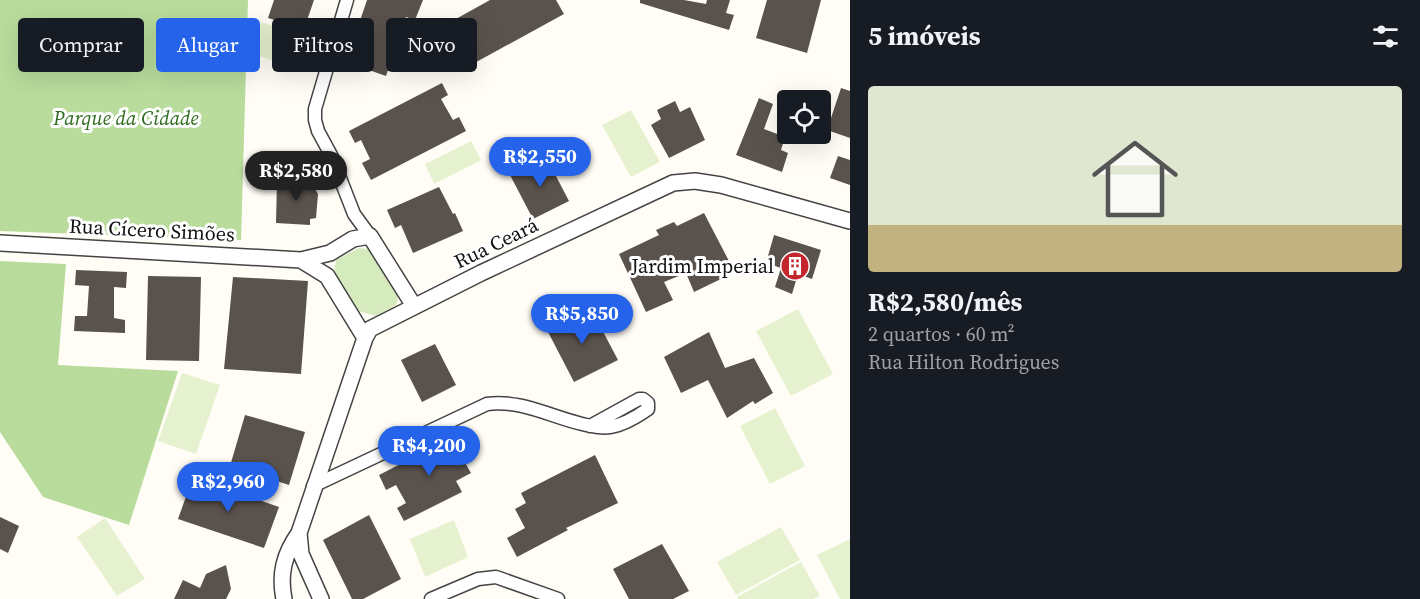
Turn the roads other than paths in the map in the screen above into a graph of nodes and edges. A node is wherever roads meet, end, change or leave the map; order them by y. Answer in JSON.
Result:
{"nodes":[{"id":1,"x":347,"y":0,"type":"edge"},
{"id":2,"x":354,"y":214,"type":"junction"},
{"id":3,"x":850,"y":221,"type":"edge"},
{"id":4,"x":370,"y":236,"type":"junction"},
{"id":5,"x":353,"y":239,"type":"junction"},
{"id":6,"x":0,"y":243,"type":"edge"},
{"id":7,"x":330,"y":253,"type":"junction"},
{"id":8,"x":301,"y":260,"type":"junction"},
{"id":9,"x":327,"y":276,"type":"junction"},
{"id":10,"x":414,"y":306,"type":"junction"},
{"id":11,"x":365,"y":338,"type":"junction"},
{"id":12,"x":590,"y":426,"type":"dead end"},
{"id":13,"x":313,"y":486,"type":"junction"},
{"id":14,"x":299,"y":533,"type":"junction"},
{"id":15,"x":312,"y":579,"type":"junction"},
{"id":16,"x":283,"y":594,"type":"edge"},
{"id":17,"x":321,"y":599,"type":"edge"},
{"id":18,"x":431,"y":599,"type":"edge"},
{"id":19,"x":558,"y":599,"type":"edge"}],
"edges":[{"from":1,"to":2,"type":"street"},
{"from":2,"to":4,"type":"street"},
{"from":2,"to":5,"type":"street"},
{"from":3,"to":10,"type":"street","name":"Rua Ceará"},
{"from":4,"to":5,"type":"street","name":"Rua Cícero Simões"},
{"from":4,"to":10,"type":"street"},
{"from":5,"to":7,"type":"street","name":"Rua Cícero Simões"},
{"from":6,"to":8,"type":"street","name":"Rua Cícero Simões"},
{"from":7,"to":8,"type":"street","name":"Rua Cícero Simões"},
{"from":7,"to":9,"type":"street"},
{"from":8,"to":9,"type":"street","name":"Rua Cícero Simões"},
{"from":9,"to":11,"type":"street","name":"Rua Cícero Simões"},
{"from":10,"to":11,"type":"street","name":"Rua Ceará"},
{"from":11,"to":13,"type":"street"},
{"from":12,"to":13,"type":"street"},
{"from":13,"to":14,"type":"street"},
{"from":14,"to":15,"type":"street"},
{"from":14,"to":16,"type":"street"},
{"from":15,"to":16,"type":"street"},
{"from":15,"to":17,"type":"street"},
{"from":18,"to":19,"type":"street"}]}
